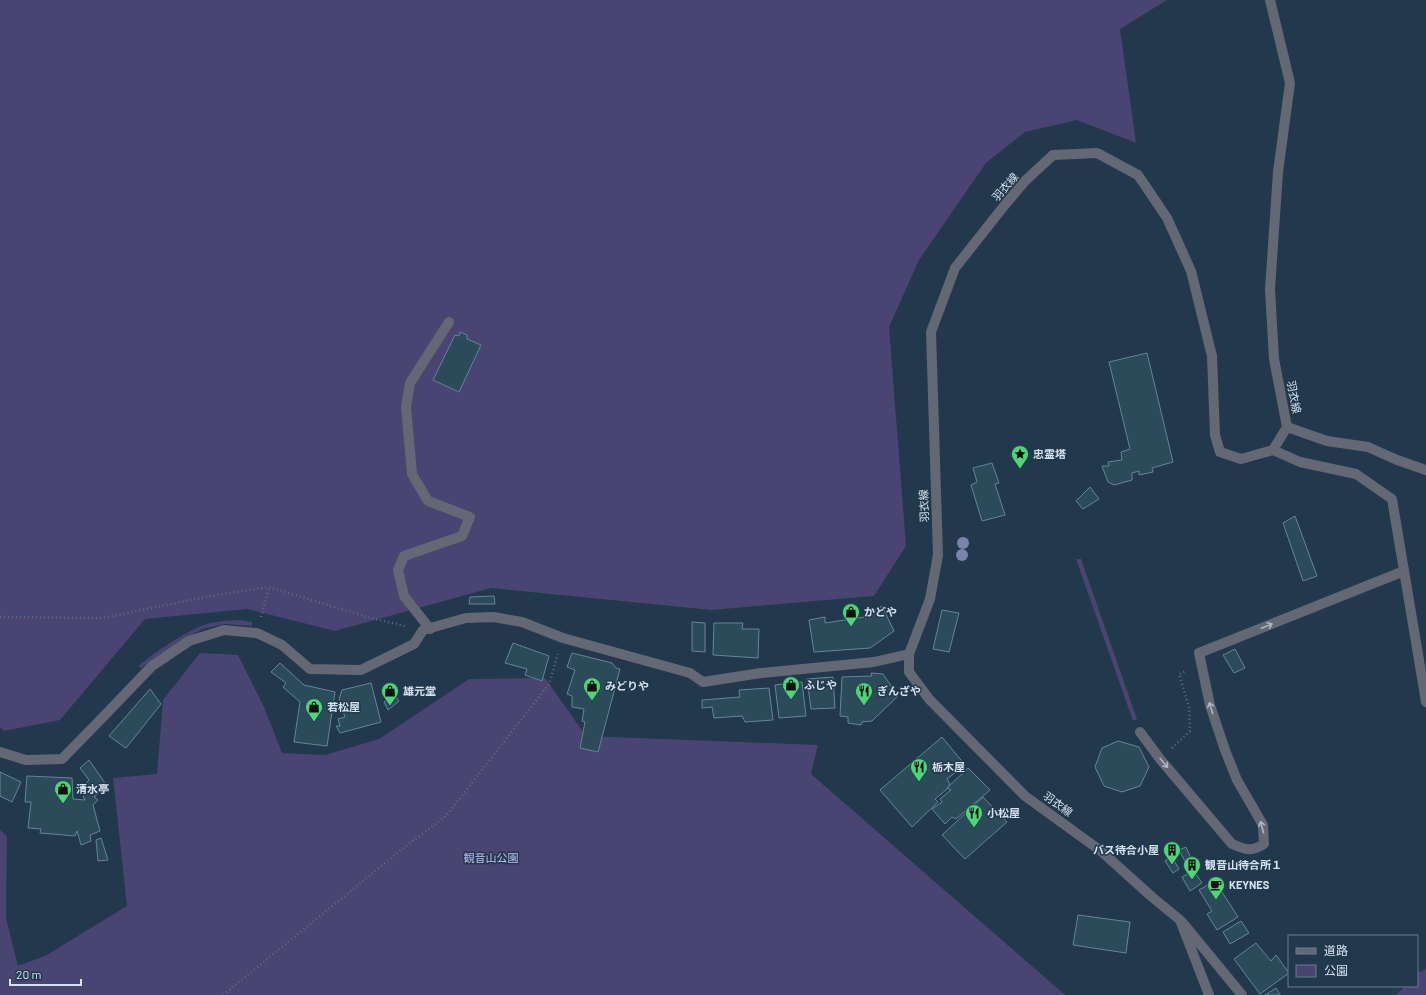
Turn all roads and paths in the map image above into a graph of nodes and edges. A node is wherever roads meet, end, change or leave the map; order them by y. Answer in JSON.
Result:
{"nodes":[{"id":1,"x":1270,"y":0,"type":"edge"},
{"id":2,"x":449,"y":322,"type":"dead end"},
{"id":3,"x":1288,"y":427,"type":"junction"},
{"id":4,"x":1273,"y":450,"type":"junction"},
{"id":5,"x":1426,"y":470,"type":"edge"},
{"id":6,"x":1404,"y":571,"type":"junction"},
{"id":7,"x":269,"y":587,"type":"junction"},
{"id":8,"x":0,"y":617,"type":"edge"},
{"id":9,"x":426,"y":630,"type":"junction"},
{"id":10,"x":257,"y":633,"type":"junction"},
{"id":11,"x":563,"y":638,"type":"junction"},
{"id":12,"x":909,"y":654,"type":"junction"},
{"id":13,"x":1179,"y":674,"type":"dead end"},
{"id":14,"x":1426,"y":702,"type":"edge"},
{"id":15,"x":1140,"y":732,"type":"dead end"},
{"id":16,"x":0,"y":752,"type":"edge"},
{"id":17,"x":1160,"y":759,"type":"junction"},
{"id":18,"x":1180,"y":920,"type":"junction"},
{"id":19,"x":223,"y":995,"type":"edge"},
{"id":20,"x":1209,"y":995,"type":"edge"},
{"id":21,"x":1242,"y":995,"type":"edge"}],
"edges":[{"from":1,"to":3,"type":"street","name":"羽衣線"},
{"from":2,"to":9,"type":"street"},
{"from":3,"to":4,"type":"street","name":"羽衣線"},
{"from":3,"to":5,"type":"street"},
{"from":4,"to":6,"type":"street"},
{"from":4,"to":12,"type":"street","name":"羽衣線"},
{"from":6,"to":14,"type":"street"},
{"from":17,"to":6,"type":"street","one_way":true},
{"from":7,"to":8,"type":"path"},
{"from":7,"to":9,"type":"path"},
{"from":7,"to":10,"type":"path"},
{"from":9,"to":10,"type":"street"},
{"from":9,"to":11,"type":"street"},
{"from":10,"to":16,"type":"street"},
{"from":11,"to":12,"type":"street"},
{"from":11,"to":19,"type":"path"},
{"from":12,"to":18,"type":"street","name":"羽衣線"},
{"from":13,"to":17,"type":"path"},
{"from":15,"to":17,"type":"street"},
{"from":18,"to":20,"type":"street","name":"羽衣線"},
{"from":18,"to":21,"type":"street"}]}
